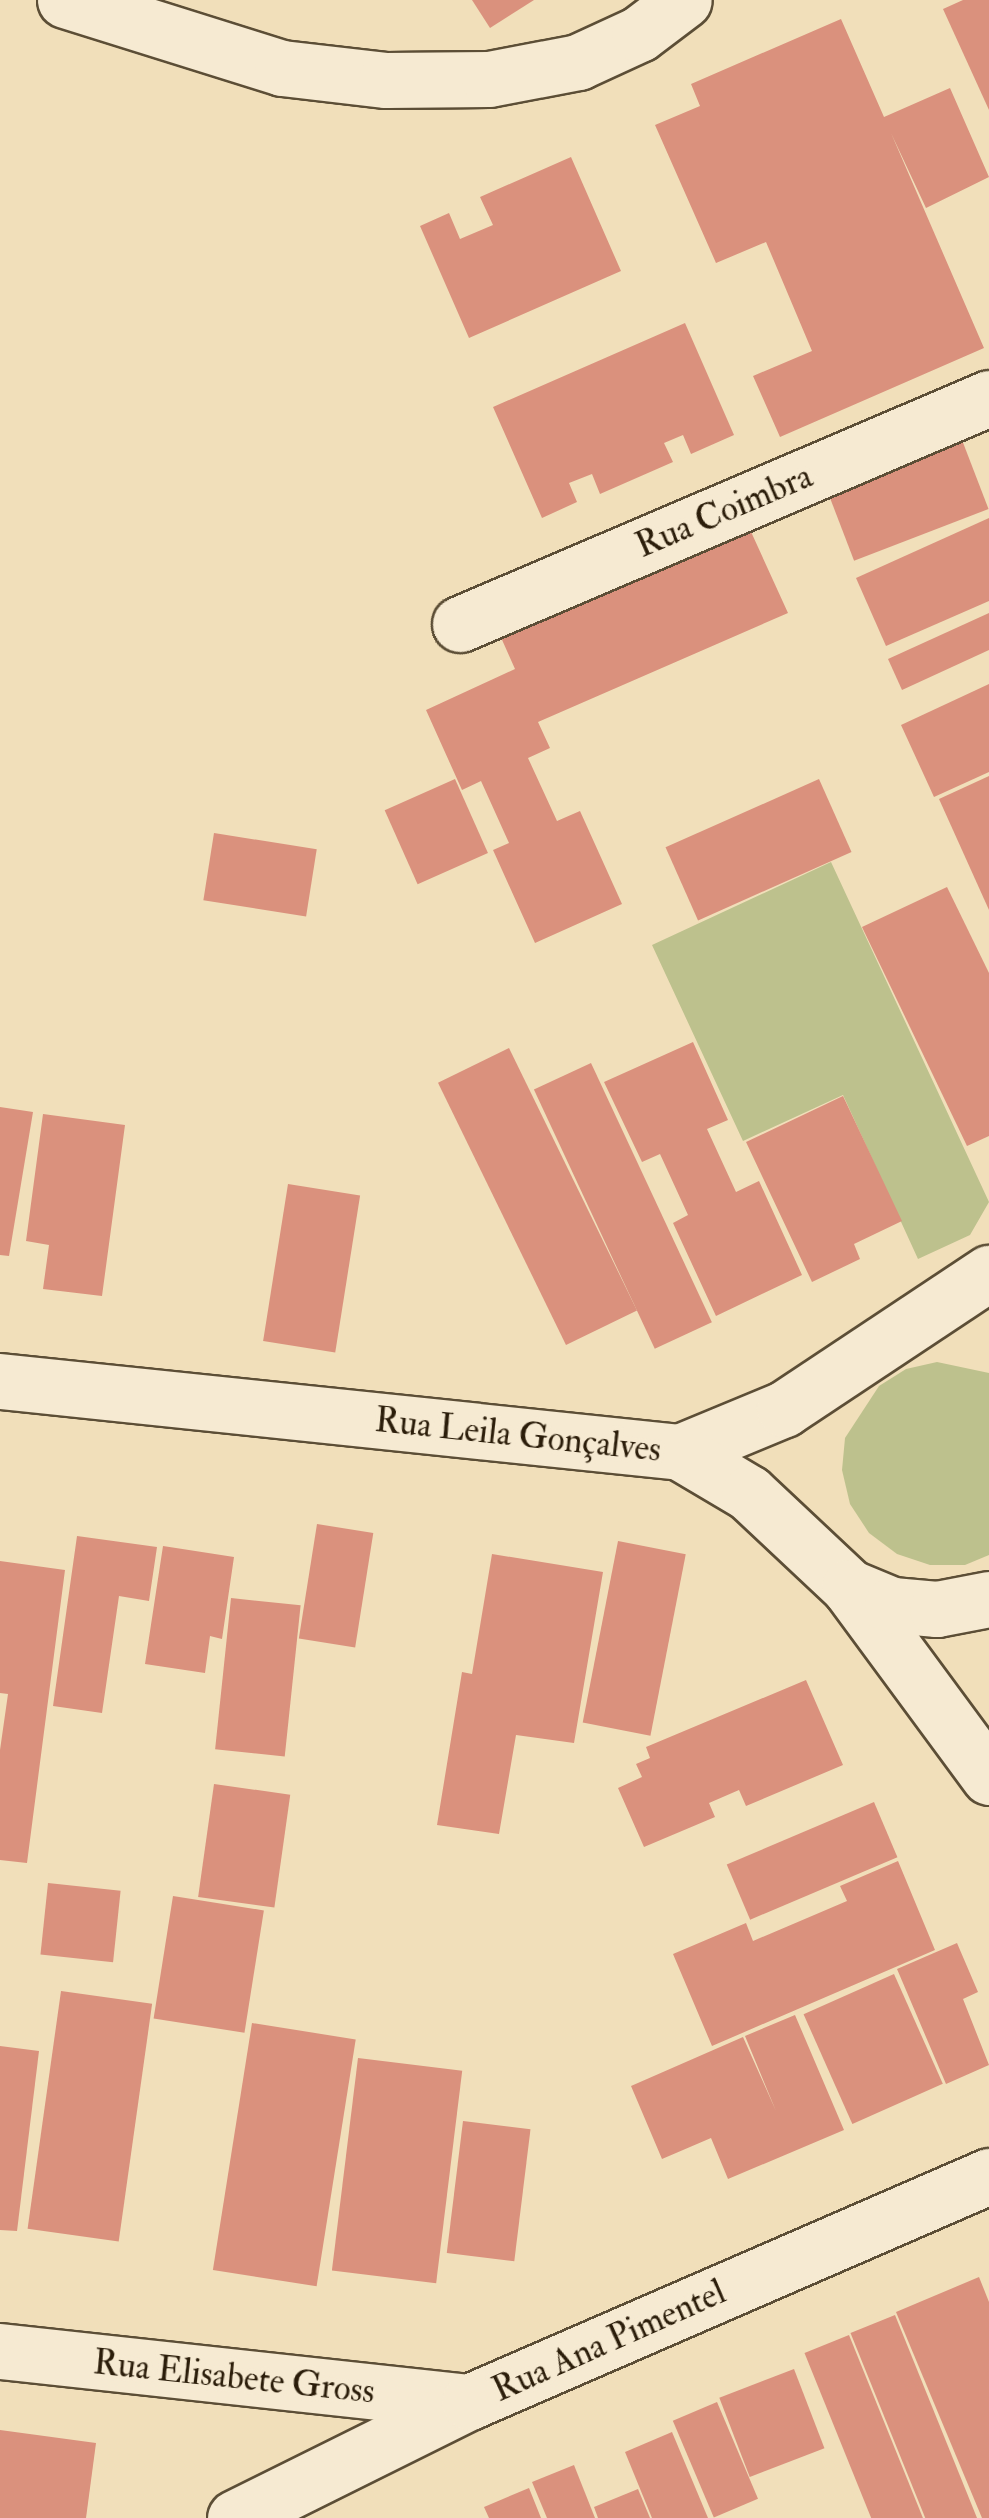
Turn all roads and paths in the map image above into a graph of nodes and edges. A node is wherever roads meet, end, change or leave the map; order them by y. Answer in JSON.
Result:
{"nodes":[{"id":1,"x":65,"y":0,"type":"edge"},
{"id":2,"x":684,"y":0,"type":"edge"},
{"id":3,"x":989,"y":398,"type":"edge"},
{"id":4,"x":460,"y":624,"type":"dead end"},
{"id":5,"x":979,"y":1291,"type":"edge"},
{"id":6,"x":0,"y":1382,"type":"edge"},
{"id":7,"x":680,"y":1452,"type":"junction"},
{"id":8,"x":849,"y":1587,"type":"junction"},
{"id":9,"x":989,"y":1599,"type":"edge"},
{"id":10,"x":988,"y":1764,"type":"edge"},
{"id":11,"x":989,"y":2176,"type":"edge"},
{"id":12,"x":0,"y":2351,"type":"edge"},
{"id":13,"x":468,"y":2402,"type":"junction"},
{"id":14,"x":235,"y":2518,"type":"edge"}],
"edges":[{"from":1,"to":2,"type":"street"},
{"from":3,"to":4,"type":"street","name":"Rua Coimbra"},
{"from":5,"to":7,"type":"street","name":"Rua Leila Gonçalves"},
{"from":6,"to":7,"type":"street","name":"Rua Leila Gonçalves"},
{"from":7,"to":8,"type":"street"},
{"from":8,"to":9,"type":"street"},
{"from":8,"to":10,"type":"street"},
{"from":11,"to":13,"type":"street","name":"Rua Ana Pimentel"},
{"from":12,"to":13,"type":"street","name":"Rua Elisabete Gross"},
{"from":13,"to":14,"type":"street","name":"Rua Ana Pimentel"}]}
